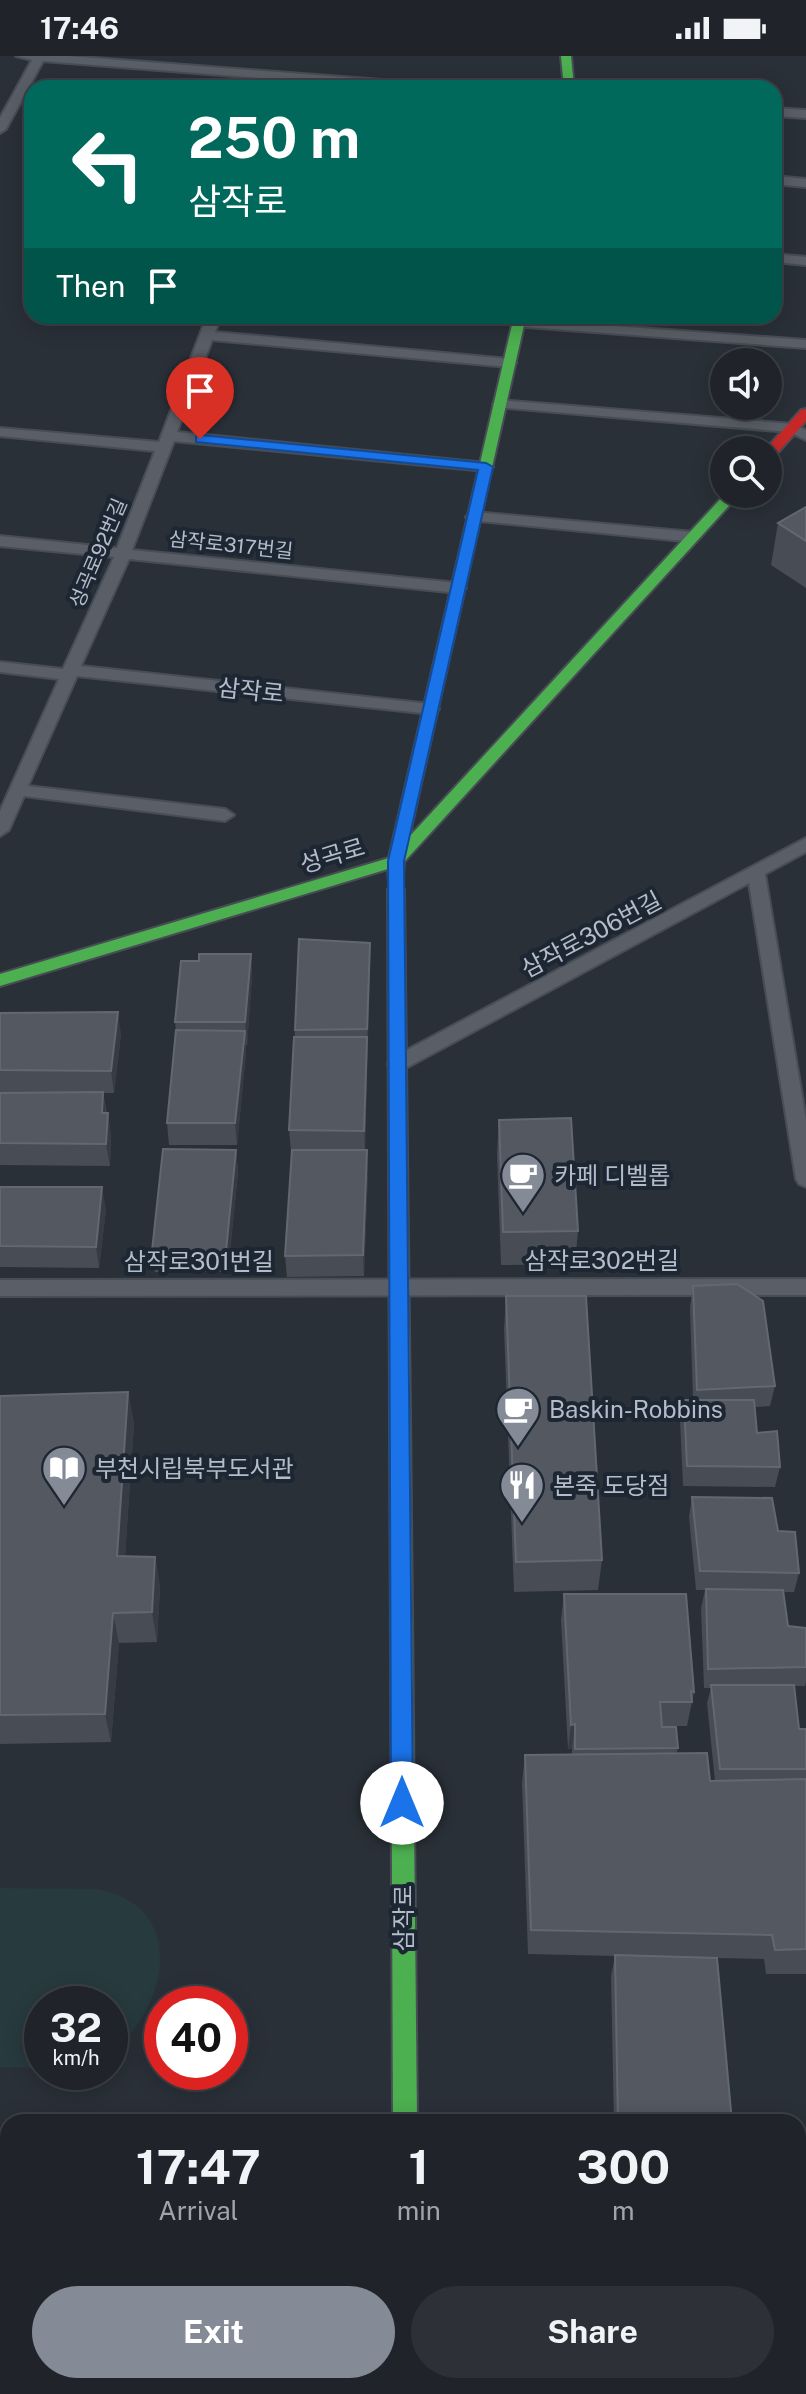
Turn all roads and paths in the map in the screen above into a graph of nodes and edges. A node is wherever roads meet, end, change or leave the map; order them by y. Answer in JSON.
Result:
{"nodes":[{"id":1,"x":22,"y":56,"type":"edge"},
{"id":2,"x":566,"y":56,"type":"edge"},
{"id":3,"x":39,"y":57,"type":"edge"},
{"id":4,"x":27,"y":80,"type":"edge"},
{"id":5,"x":264,"y":80,"type":"edge"},
{"id":6,"x":568,"y":80,"type":"edge"},
{"id":7,"x":24,"y":85,"type":"edge"},
{"id":8,"x":782,"y":112,"type":"edge"},
{"id":9,"x":806,"y":114,"type":"edge"},
{"id":10,"x":0,"y":129,"type":"edge"},
{"id":11,"x":782,"y":181,"type":"edge"},
{"id":12,"x":806,"y":183,"type":"edge"},
{"id":13,"x":782,"y":259,"type":"edge"},
{"id":14,"x":806,"y":261,"type":"edge"},
{"id":15,"x":211,"y":324,"type":"edge"},
{"id":16,"x":518,"y":324,"type":"edge"},
{"id":17,"x":576,"y":324,"type":"edge"},
{"id":18,"x":206,"y":335,"type":"junction"},
{"id":19,"x":806,"y":344,"type":"edge"},
{"id":20,"x":509,"y":363,"type":"junction"},
{"id":21,"x":500,"y":404,"type":"junction"},
{"id":22,"x":806,"y":413,"type":"edge"},
{"id":23,"x":0,"y":432,"type":"edge"},
{"id":24,"x":799,"y":432,"type":"edge"},
{"id":25,"x":167,"y":442,"type":"junction"},
{"id":26,"x":782,"y":445,"type":"edge"},
{"id":27,"x":486,"y":467,"type":"junction"},
{"id":28,"x":719,"y":508,"type":"edge"},
{"id":29,"x":474,"y":517,"type":"junction"},
{"id":30,"x":693,"y":537,"type":"junction"},
{"id":31,"x":0,"y":541,"type":"edge"},
{"id":32,"x":123,"y":554,"type":"junction"},
{"id":33,"x":458,"y":588,"type":"junction"},
{"id":34,"x":0,"y":667,"type":"edge"},
{"id":35,"x":70,"y":673,"type":"junction"},
{"id":36,"x":431,"y":709,"type":"junction"},
{"id":37,"x":10,"y":798,"type":"edge"},
{"id":38,"x":225,"y":815,"type":"dead end"},
{"id":39,"x":0,"y":830,"type":"edge"},
{"id":40,"x":806,"y":844,"type":"edge"},
{"id":41,"x":396,"y":861,"type":"junction"},
{"id":42,"x":756,"y":874,"type":"junction"},
{"id":43,"x":0,"y":980,"type":"edge"},
{"id":44,"x":397,"y":1064,"type":"junction"},
{"id":45,"x":806,"y":1179,"type":"edge"},
{"id":46,"x":399,"y":1286,"type":"junction"},
{"id":47,"x":806,"y":1287,"type":"edge"},
{"id":48,"x":0,"y":1288,"type":"edge"},
{"id":49,"x":405,"y":2114,"type":"edge"}],
"edges":[{"from":1,"to":3,"type":"lane"},
{"from":2,"to":6,"type":"street"},
{"from":3,"to":4,"type":"lane"},
{"from":3,"to":5,"type":"lane"},
{"from":7,"to":10,"type":"lane"},
{"from":8,"to":9,"type":"lane"},
{"from":11,"to":12,"type":"lane"},
{"from":13,"to":14,"type":"lane"},
{"from":15,"to":18,"type":"lane","name":"성곡로92번길"},
{"from":16,"to":20,"type":"street","name":"삼작로"},
{"from":17,"to":19,"type":"lane"},
{"from":18,"to":20,"type":"lane"},
{"from":18,"to":25,"type":"lane","name":"성곡로92번길"},
{"from":20,"to":21,"type":"street","name":"삼작로"},
{"from":21,"to":24,"type":"lane"},
{"from":21,"to":27,"type":"street","name":"삼작로"},
{"from":22,"to":24,"type":"street"},
{"from":23,"to":25,"type":"lane"},
{"from":24,"to":26,"type":"street"},
{"from":25,"to":27,"type":"lane"},
{"from":25,"to":32,"type":"lane","name":"성곡로92번길"},
{"from":27,"to":29,"type":"street","name":"삼작로"},
{"from":28,"to":30,"type":"street","name":"성곡로"},
{"from":29,"to":30,"type":"lane"},
{"from":29,"to":33,"type":"street","name":"삼작로"},
{"from":30,"to":41,"type":"street","name":"성곡로"},
{"from":31,"to":32,"type":"lane","name":"삼작로317번길"},
{"from":32,"to":33,"type":"lane","name":"삼작로317번길"},
{"from":32,"to":35,"type":"lane","name":"성곡로92번길"},
{"from":33,"to":36,"type":"street","name":"삼작로"},
{"from":34,"to":35,"type":"lane"},
{"from":35,"to":36,"type":"lane","name":"삼작로"},
{"from":35,"to":37,"type":"lane","name":"성곡로92번길"},
{"from":36,"to":41,"type":"street","name":"삼작로"},
{"from":37,"to":38,"type":"lane"},
{"from":37,"to":39,"type":"lane","name":"성곡로92번길"},
{"from":40,"to":42,"type":"lane","name":"삼작로306번길"},
{"from":41,"to":43,"type":"street","name":"성곡로"},
{"from":41,"to":44,"type":"street","name":"삼작로"},
{"from":42,"to":44,"type":"lane","name":"삼작로306번길"},
{"from":42,"to":45,"type":"lane"},
{"from":44,"to":46,"type":"street","name":"삼작로"},
{"from":46,"to":47,"type":"lane","name":"삼작로302번길"},
{"from":46,"to":48,"type":"lane","name":"삼작로301번길"},
{"from":46,"to":49,"type":"street","name":"삼작로"}]}
